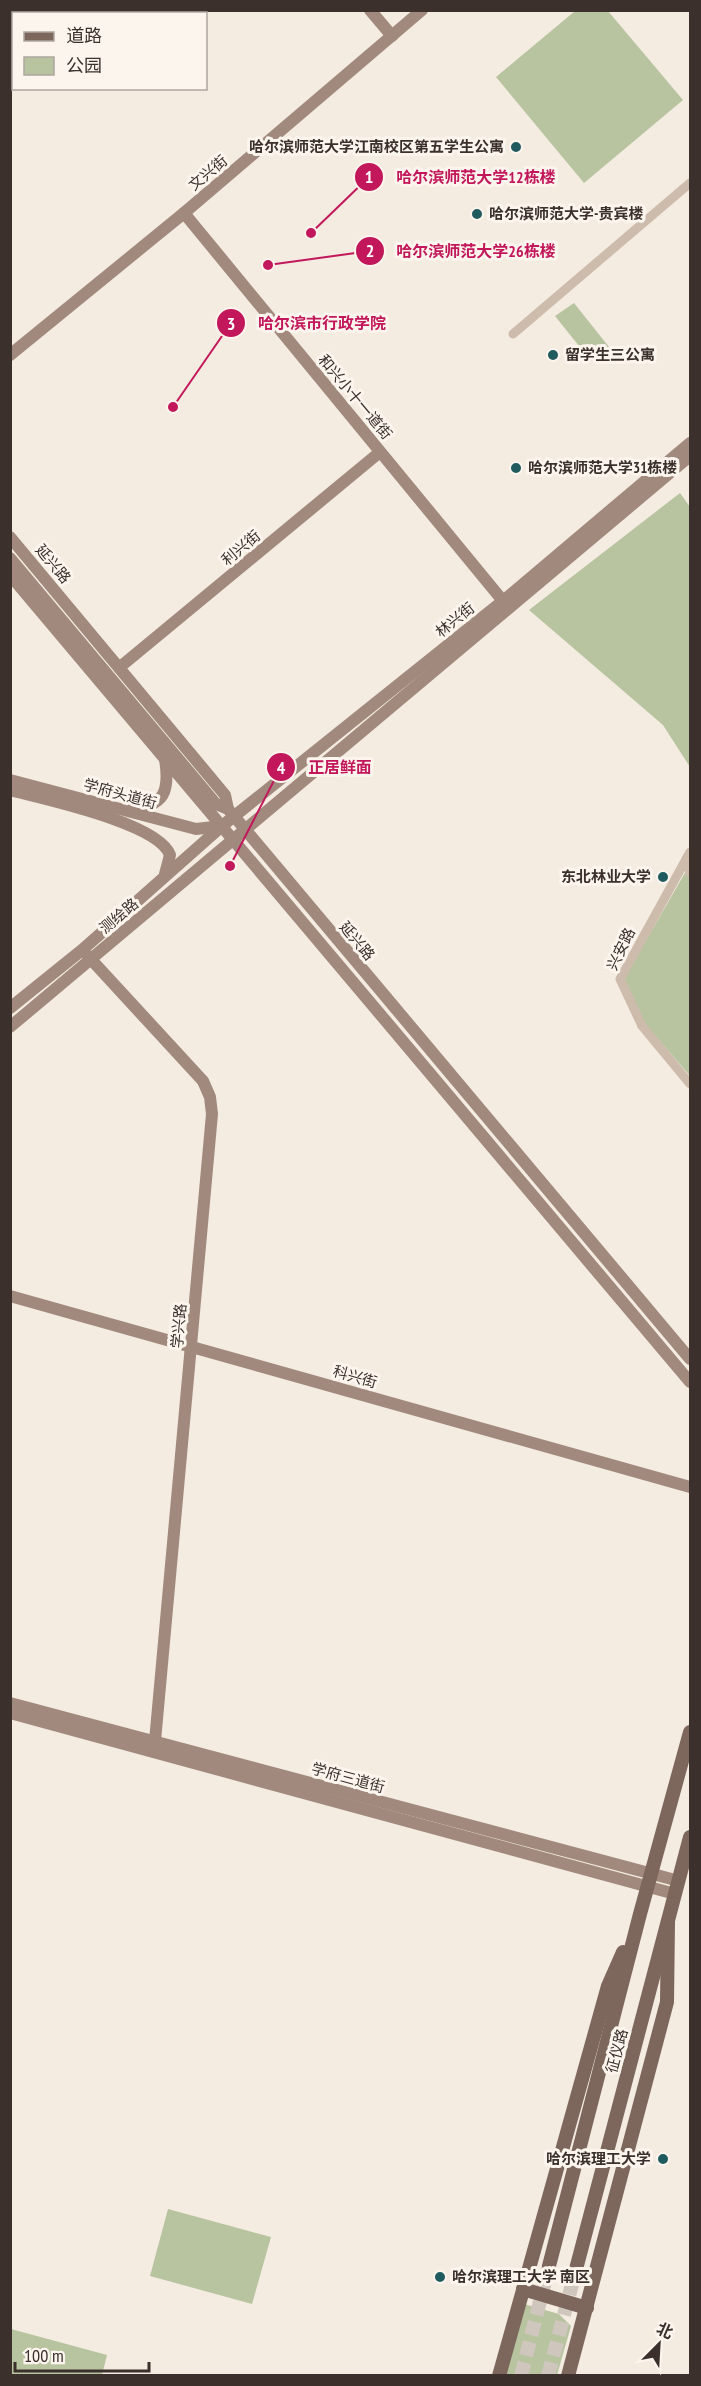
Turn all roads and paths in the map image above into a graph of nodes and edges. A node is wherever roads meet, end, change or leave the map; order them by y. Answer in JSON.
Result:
{"nodes":[{"id":1,"x":370,"y":10,"type":"edge"},
{"id":2,"x":422,"y":10,"type":"edge"},
{"id":3,"x":392,"y":36,"type":"junction"},
{"id":4,"x":690,"y":183,"type":"edge"},
{"id":5,"x":184,"y":213,"type":"junction"},
{"id":6,"x":513,"y":334,"type":"dead end"},
{"id":7,"x":10,"y":355,"type":"edge"},
{"id":8,"x":690,"y":443,"type":"edge"},
{"id":9,"x":380,"y":452,"type":"junction"},
{"id":10,"x":690,"y":456,"type":"edge"},
{"id":11,"x":10,"y":537,"type":"edge"},
{"id":12,"x":10,"y":558,"type":"edge"},
{"id":13,"x":10,"y":575,"type":"edge"},
{"id":14,"x":503,"y":601,"type":"junction"},
{"id":15,"x":120,"y":667,"type":"junction"},
{"id":16,"x":165,"y":758,"type":"junction"},
{"id":17,"x":10,"y":780,"type":"edge"},
{"id":18,"x":10,"y":790,"type":"edge"},
{"id":19,"x":113,"y":807,"type":"junction"},
{"id":20,"x":231,"y":812,"type":"junction"},
{"id":21,"x":222,"y":826,"type":"junction"},
{"id":22,"x":246,"y":828,"type":"junction"},
{"id":23,"x":233,"y":838,"type":"junction"},
{"id":24,"x":689,"y":855,"type":"edge"},
{"id":25,"x":690,"y":873,"type":"edge"},
{"id":26,"x":164,"y":878,"type":"junction"},
{"id":27,"x":86,"y":955,"type":"junction"},
{"id":28,"x":10,"y":1008,"type":"edge"},
{"id":29,"x":10,"y":1027,"type":"edge"},
{"id":30,"x":690,"y":1084,"type":"edge"},
{"id":31,"x":10,"y":1296,"type":"edge"},
{"id":32,"x":192,"y":1347,"type":"junction"},
{"id":33,"x":690,"y":1359,"type":"edge"},
{"id":34,"x":690,"y":1382,"type":"edge"},
{"id":35,"x":690,"y":1487,"type":"edge"},
{"id":36,"x":10,"y":1703,"type":"edge"},
{"id":37,"x":10,"y":1713,"type":"edge"},
{"id":38,"x":690,"y":1732,"type":"edge"},
{"id":39,"x":155,"y":1747,"type":"junction"},
{"id":40,"x":690,"y":1837,"type":"edge"},
{"id":41,"x":650,"y":1880,"type":"junction"},
{"id":42,"x":677,"y":1887,"type":"junction"},
{"id":43,"x":640,"y":1914,"type":"junction"},
{"id":44,"x":668,"y":1922,"type":"junction"},
{"id":45,"x":549,"y":2266,"type":"tunnel mouth"},
{"id":46,"x":575,"y":2273,"type":"tunnel mouth"},
{"id":47,"x":523,"y":2289,"type":"junction"},
{"id":48,"x":587,"y":2308,"type":"junction"},
{"id":49,"x":499,"y":2376,"type":"edge"},
{"id":50,"x":568,"y":2376,"type":"edge"}],
"edges":[{"from":1,"to":3,"type":"main road"},
{"from":2,"to":3,"type":"main road","name":"文兴街"},
{"from":3,"to":5,"type":"main road","name":"文兴街"},
{"from":4,"to":6,"type":"street"},
{"from":5,"to":7,"type":"main road","name":"文兴街"},
{"from":5,"to":9,"type":"main road","name":"和兴小十一道街"},
{"from":8,"to":14,"type":"main road","name":"林兴街"},
{"from":9,"to":14,"type":"main road","name":"和兴小十一道街"},
{"from":9,"to":15,"type":"main road","name":"利兴街"},
{"from":10,"to":22,"type":"main road","name":"林兴街"},
{"from":11,"to":15,"type":"main road","name":"延兴路"},
{"from":12,"to":20,"type":"main road"},
{"from":13,"to":16,"type":"main road","name":"延兴路"},
{"from":14,"to":20,"type":"main road","name":"林兴街"},
{"from":15,"to":20,"type":"main road","name":"延兴路"},
{"from":16,"to":19,"type":"main road"},
{"from":16,"to":21,"type":"main road","name":"延兴路"},
{"from":17,"to":19,"type":"main road","name":"学府头道街"},
{"from":18,"to":26,"type":"main road","name":"学府头道街"},
{"from":19,"to":21,"type":"main road","name":"学府头道街"},
{"from":20,"to":21,"type":"main road","name":"测绘路"},
{"from":20,"to":22,"type":"main road","name":"延兴路"},
{"from":21,"to":23,"type":"main road","name":"延兴路"},
{"from":21,"to":26,"type":"main road","name":"测绘路"},
{"from":22,"to":23,"type":"main road","name":"测绘路"},
{"from":22,"to":33,"type":"main road","name":"延兴路"},
{"from":23,"to":27,"type":"main road","name":"测绘路"},
{"from":23,"to":34,"type":"main road","name":"延兴路"},
{"from":24,"to":25,"type":"street"},
{"from":24,"to":30,"type":"street","name":"兴安路"},
{"from":26,"to":27,"type":"main road","name":"测绘路"},
{"from":27,"to":28,"type":"main road","name":"测绘路"},
{"from":27,"to":29,"type":"main road","name":"测绘路"},
{"from":27,"to":32,"type":"main road","name":"学兴路"},
{"from":31,"to":32,"type":"main road","name":"科兴街"},
{"from":32,"to":35,"type":"main road","name":"科兴街"},
{"from":32,"to":39,"type":"main road","name":"学兴路"},
{"from":36,"to":39,"type":"main road","name":"学府三道街"},
{"from":37,"to":39,"type":"main road","name":"学府三道街"},
{"from":38,"to":41,"type":"main road"},
{"from":39,"to":41,"type":"main road","name":"学府三道街"},
{"from":40,"to":42,"type":"main road","name":"征仪路"},
{"from":41,"to":42,"type":"main road","name":"学府三道街"},
{"from":41,"to":43,"type":"main road"},
{"from":42,"to":44,"type":"main road","name":"征仪路"},
{"from":43,"to":45,"type":"main road"},
{"from":43,"to":47,"type":"main road"},
{"from":44,"to":46,"type":"main road","name":"征仪路"},
{"from":44,"to":48,"type":"main road"},
{"from":47,"to":48,"type":"main road"},
{"from":47,"to":49,"type":"main road"},
{"from":48,"to":50,"type":"main road"}]}
